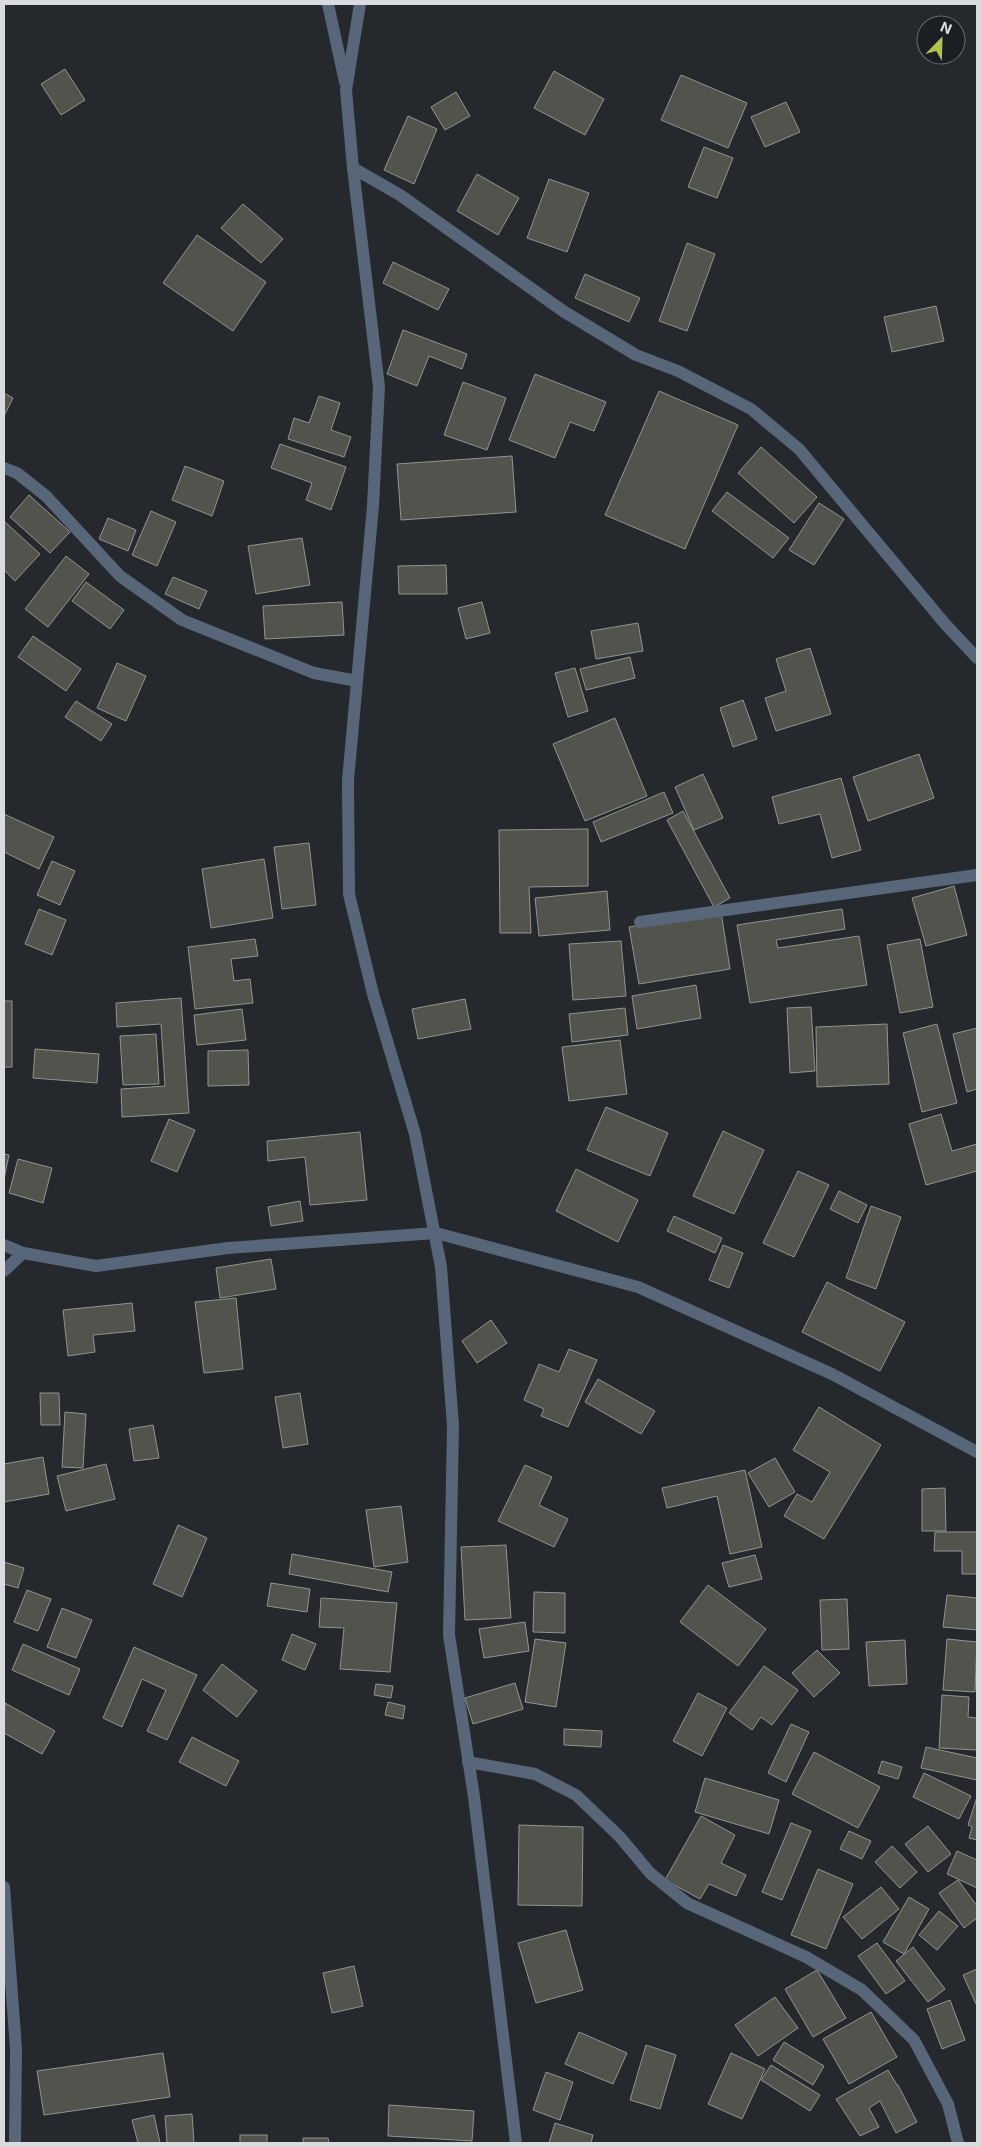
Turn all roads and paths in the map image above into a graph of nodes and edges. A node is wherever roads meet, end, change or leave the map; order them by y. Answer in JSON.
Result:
{"nodes":[{"id":1,"x":328,"y":4,"type":"edge"},
{"id":2,"x":360,"y":4,"type":"edge"},
{"id":3,"x":346,"y":90,"type":"junction"},
{"id":4,"x":353,"y":168,"type":"junction"},
{"id":5,"x":4,"y":468,"type":"edge"},
{"id":6,"x":977,"y":658,"type":"edge"},
{"id":7,"x":357,"y":681,"type":"junction"},
{"id":8,"x":977,"y":875,"type":"edge"},
{"id":9,"x":640,"y":922,"type":"dead end"},
{"id":10,"x":436,"y":1233,"type":"junction"},
{"id":11,"x":4,"y":1245,"type":"edge"},
{"id":12,"x":22,"y":1253,"type":"junction"},
{"id":13,"x":4,"y":1271,"type":"edge"},
{"id":14,"x":977,"y":1452,"type":"edge"},
{"id":15,"x":468,"y":1762,"type":"junction"},
{"id":16,"x":4,"y":1887,"type":"edge"},
{"id":17,"x":15,"y":2143,"type":"edge"},
{"id":18,"x":516,"y":2143,"type":"edge"},
{"id":19,"x":958,"y":2143,"type":"edge"}],
"edges":[{"from":1,"to":3,"type":"street"},
{"from":2,"to":3,"type":"street"},
{"from":3,"to":4,"type":"street"},
{"from":4,"to":6,"type":"street"},
{"from":4,"to":7,"type":"street"},
{"from":5,"to":7,"type":"street"},
{"from":7,"to":10,"type":"street"},
{"from":8,"to":9,"type":"street"},
{"from":10,"to":12,"type":"street"},
{"from":10,"to":14,"type":"street"},
{"from":10,"to":15,"type":"street"},
{"from":11,"to":12,"type":"street"},
{"from":12,"to":13,"type":"street"},
{"from":15,"to":18,"type":"street"},
{"from":15,"to":19,"type":"street"},
{"from":16,"to":17,"type":"street"}]}
